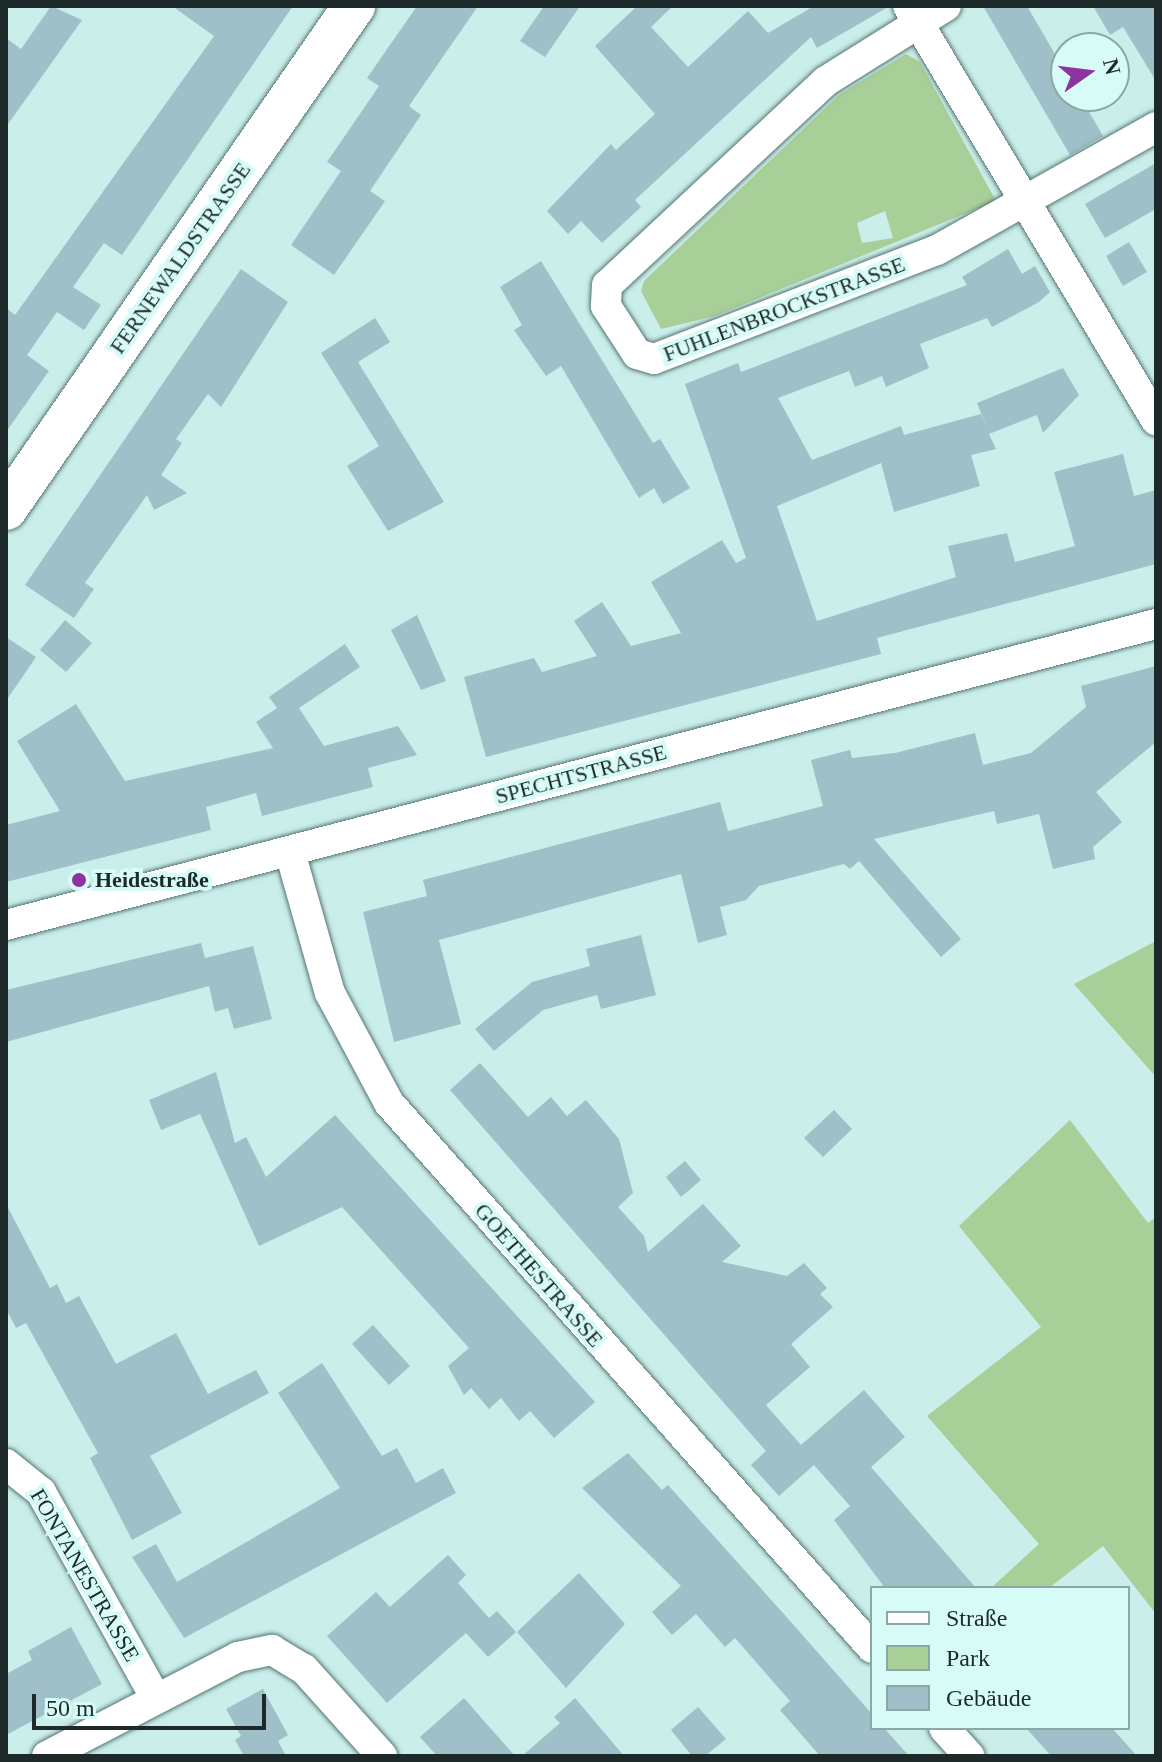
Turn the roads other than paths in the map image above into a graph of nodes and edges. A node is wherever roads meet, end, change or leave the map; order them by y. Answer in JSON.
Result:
{"nodes":[{"id":1,"x":354,"y":6,"type":"edge"},
{"id":2,"x":925,"y":12,"type":"edge"},
{"id":3,"x":1156,"y":127,"type":"edge"},
{"id":4,"x":1024,"y":200,"type":"junction"},
{"id":5,"x":1156,"y":421,"type":"edge"},
{"id":6,"x":6,"y":509,"type":"edge"},
{"id":7,"x":1156,"y":624,"type":"edge"},
{"id":8,"x":290,"y":852,"type":"junction"},
{"id":9,"x":6,"y":925,"type":"edge"},
{"id":10,"x":6,"y":1464,"type":"edge"},
{"id":11,"x":870,"y":1646,"type":"edge"},
{"id":12,"x":155,"y":1697,"type":"junction"},
{"id":13,"x":946,"y":1730,"type":"edge"},
{"id":14,"x":47,"y":1756,"type":"edge"},
{"id":15,"x":382,"y":1756,"type":"edge"},
{"id":16,"x":969,"y":1756,"type":"edge"}],
"edges":[{"from":1,"to":6,"type":"street","name":"FERNEWALDSTRASSE"},
{"from":2,"to":4,"type":"street","name":"FUHLENBROCKSTRASSE"},
{"from":2,"to":4,"type":"street","name":"FUHLENBROCKSTRASSE"},
{"from":3,"to":4,"type":"street","name":"FUHLENBROCKSTRASSE"},
{"from":4,"to":5,"type":"street","name":"FUHLENBROCKSTRASSE"},
{"from":7,"to":8,"type":"street","name":"SPECHTSTRASSE"},
{"from":8,"to":9,"type":"street","name":"SPECHTSTRASSE"},
{"from":8,"to":11,"type":"street","name":"GOETHESTRASSE"},
{"from":10,"to":12,"type":"street","name":"FONTANESTRASSE"},
{"from":12,"to":14,"type":"street"},
{"from":12,"to":15,"type":"street"},
{"from":13,"to":16,"type":"street"}]}
